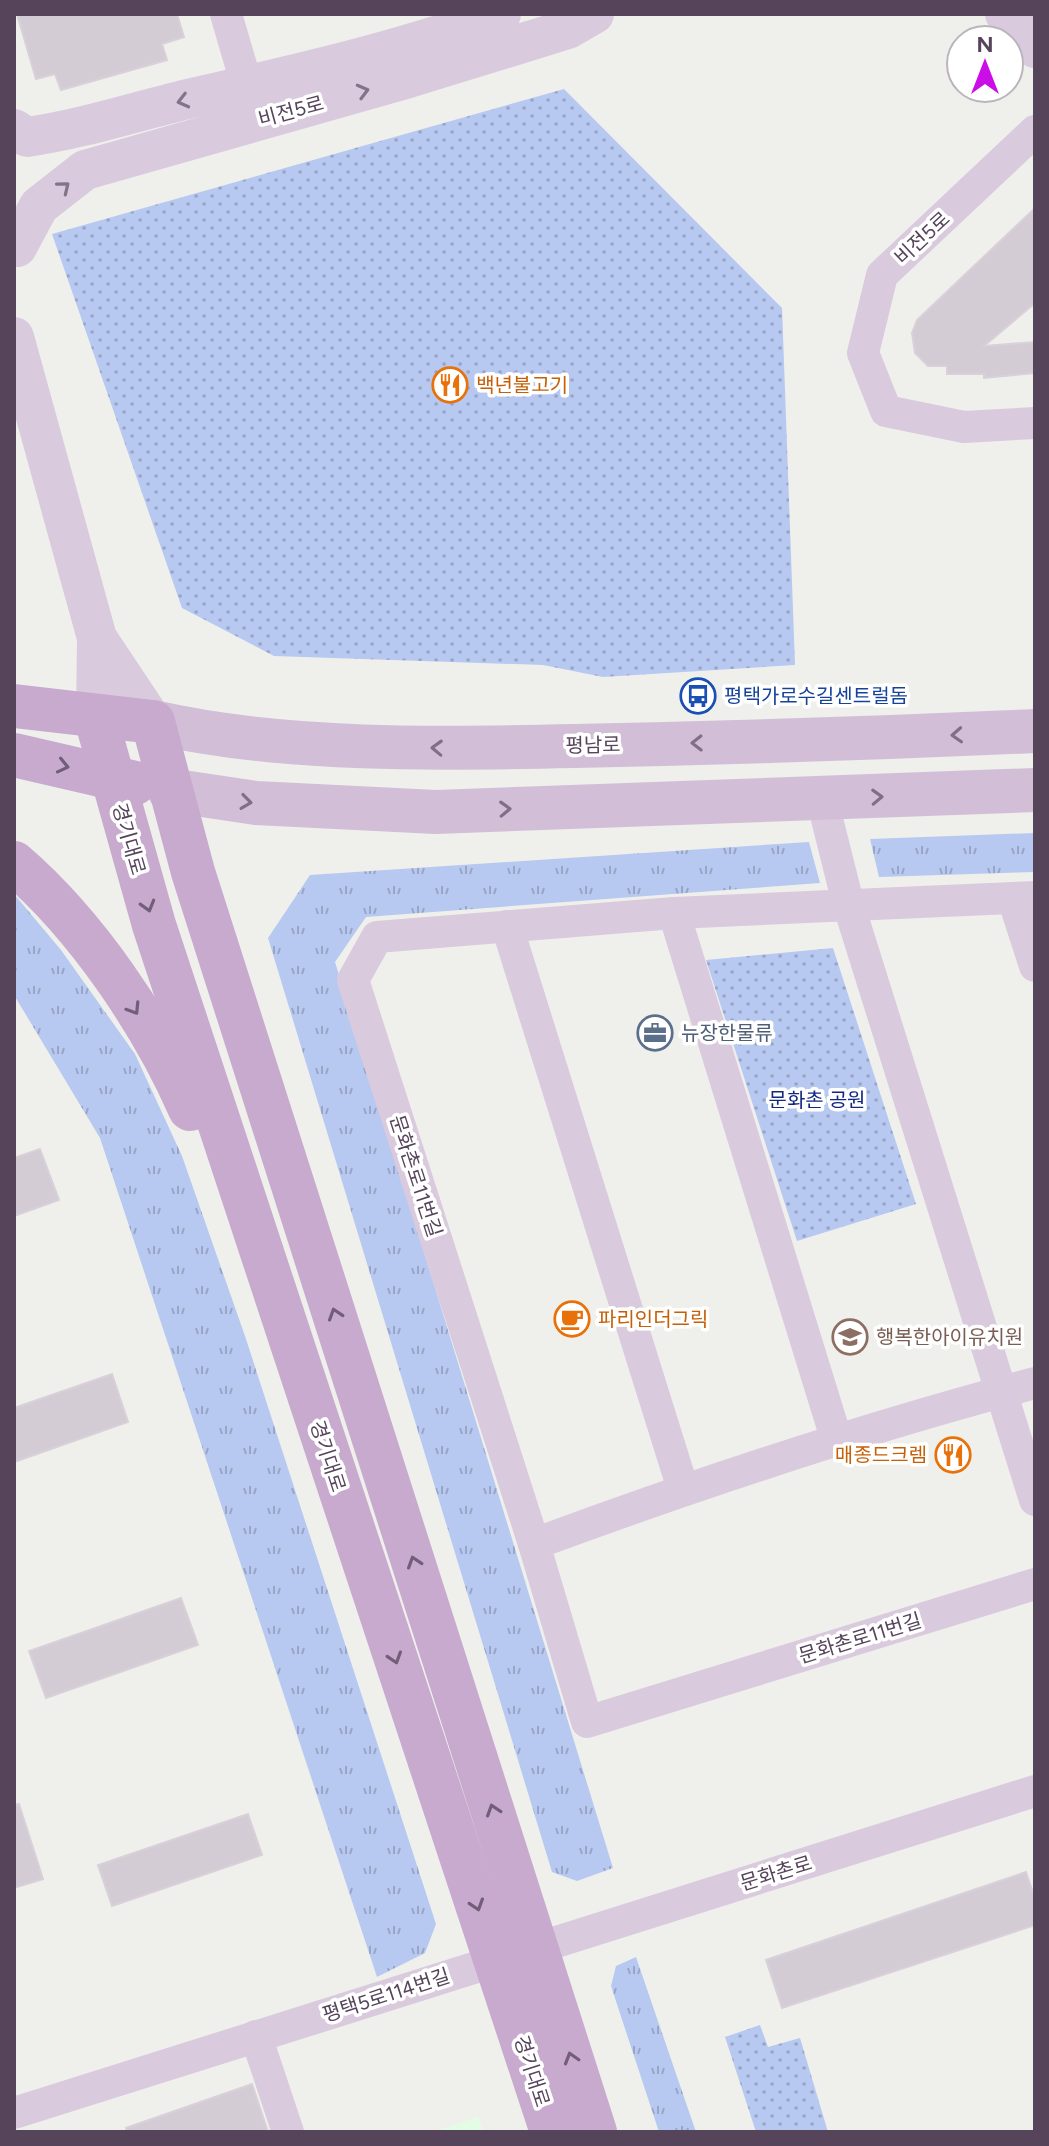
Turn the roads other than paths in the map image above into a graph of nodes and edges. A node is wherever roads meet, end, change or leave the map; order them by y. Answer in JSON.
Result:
{"nodes":[{"id":1,"x":226,"y":14,"type":"edge"},
{"id":2,"x":501,"y":14,"type":"edge"},
{"id":3,"x":594,"y":14,"type":"edge"},
{"id":4,"x":1005,"y":14,"type":"edge"},
{"id":5,"x":1035,"y":48,"type":"edge"},
{"id":6,"x":247,"y":86,"type":"junction"},
{"id":7,"x":14,"y":129,"type":"edge"},
{"id":8,"x":1035,"y":131,"type":"edge"},
{"id":9,"x":15,"y":249,"type":"edge"},
{"id":10,"x":14,"y":337,"type":"edge"},
{"id":11,"x":1035,"y":423,"type":"edge"},
{"id":12,"x":97,"y":638,"type":"junction"},
{"id":13,"x":14,"y":706,"type":"edge"},
{"id":14,"x":96,"y":718,"type":"junction"},
{"id":15,"x":153,"y":722,"type":"junction"},
{"id":16,"x":1035,"y":731,"type":"edge"},
{"id":17,"x":14,"y":755,"type":"edge"},
{"id":18,"x":111,"y":777,"type":"junction"},
{"id":19,"x":169,"y":790,"type":"junction"},
{"id":20,"x":1035,"y":790,"type":"edge"},
{"id":21,"x":822,"y":799,"type":"junction"},
{"id":22,"x":14,"y":863,"type":"edge"},
{"id":23,"x":1024,"y":897,"type":"edge"},
{"id":24,"x":848,"y":903,"type":"junction"},
{"id":25,"x":674,"y":913,"type":"junction"},
{"id":26,"x":507,"y":926,"type":"junction"},
{"id":27,"x":1035,"y":966,"type":"edge"},
{"id":28,"x":264,"y":1260,"type":"junction"},
{"id":29,"x":1035,"y":1383,"type":"edge"},
{"id":30,"x":999,"y":1392,"type":"junction"},
{"id":31,"x":836,"y":1438,"type":"junction"},
{"id":32,"x":683,"y":1489,"type":"junction"},
{"id":33,"x":1035,"y":1500,"type":"edge"},
{"id":34,"x":534,"y":1544,"type":"junction"},
{"id":35,"x":1035,"y":1584,"type":"edge"},
{"id":36,"x":1035,"y":1791,"type":"edge"},
{"id":37,"x":516,"y":1954,"type":"junction"},
{"id":38,"x":256,"y":2036,"type":"junction"},
{"id":39,"x":14,"y":2113,"type":"edge"},
{"id":40,"x":288,"y":2132,"type":"edge"},
{"id":41,"x":552,"y":2132,"type":"edge"},
{"id":42,"x":595,"y":2132,"type":"edge"}],
"edges":[{"from":1,"to":6,"type":"street"},
{"from":2,"to":6,"type":"street","name":"비전5로"},
{"from":9,"to":3,"type":"street","name":"비전5로","one_way":true},
{"from":4,"to":5,"type":"street"},
{"from":6,"to":7,"type":"street","name":"비전5로","one_way":true},
{"from":8,"to":11,"type":"street","name":"비전5로"},
{"from":10,"to":12,"type":"street"},
{"from":12,"to":14,"type":"street"},
{"from":12,"to":15,"type":"street"},
{"from":13,"to":14,"type":"main road"},
{"from":14,"to":15,"type":"main road"},
{"from":14,"to":18,"type":"main road","name":"경기대로"},
{"from":16,"to":15,"type":"main road","name":"평남로","one_way":true},
{"from":15,"to":19,"type":"main road","name":"경기대로"},
{"from":17,"to":18,"type":"main road","name":"경기대로","one_way":true},
{"from":18,"to":19,"type":"main road","name":"경기대로"},
{"from":18,"to":28,"type":"main road","name":"경기대로","one_way":true},
{"from":19,"to":21,"type":"main road","one_way":true},
{"from":37,"to":19,"type":"main road","name":"경기대로","one_way":true},
{"from":21,"to":20,"type":"main road","one_way":true},
{"from":21,"to":24,"type":"street"},
{"from":22,"to":28,"type":"main road","one_way":true},
{"from":23,"to":24,"type":"street","name":"문화촌로11번길"},
{"from":23,"to":27,"type":"street"},
{"from":24,"to":25,"type":"street","name":"문화촌로11번길"},
{"from":24,"to":30,"type":"street"},
{"from":25,"to":26,"type":"street","name":"문화촌로11번길"},
{"from":25,"to":31,"type":"street"},
{"from":26,"to":32,"type":"street"},
{"from":26,"to":34,"type":"street","name":"문화촌로11번길"},
{"from":28,"to":37,"type":"main road","name":"경기대로","one_way":true},
{"from":29,"to":30,"type":"street"},
{"from":30,"to":31,"type":"street"},
{"from":30,"to":33,"type":"street"},
{"from":31,"to":32,"type":"street"},
{"from":32,"to":34,"type":"street"},
{"from":34,"to":35,"type":"street","name":"문화촌로11번길"},
{"from":36,"to":37,"type":"street","name":"문화촌로"},
{"from":37,"to":38,"type":"street","name":"평택5로114번길"},
{"from":37,"to":41,"type":"main road","name":"경기대로"},
{"from":42,"to":37,"type":"main road","name":"경기대로","one_way":true},
{"from":38,"to":39,"type":"street","name":"평택5로114번길"},
{"from":38,"to":40,"type":"street"}]}
